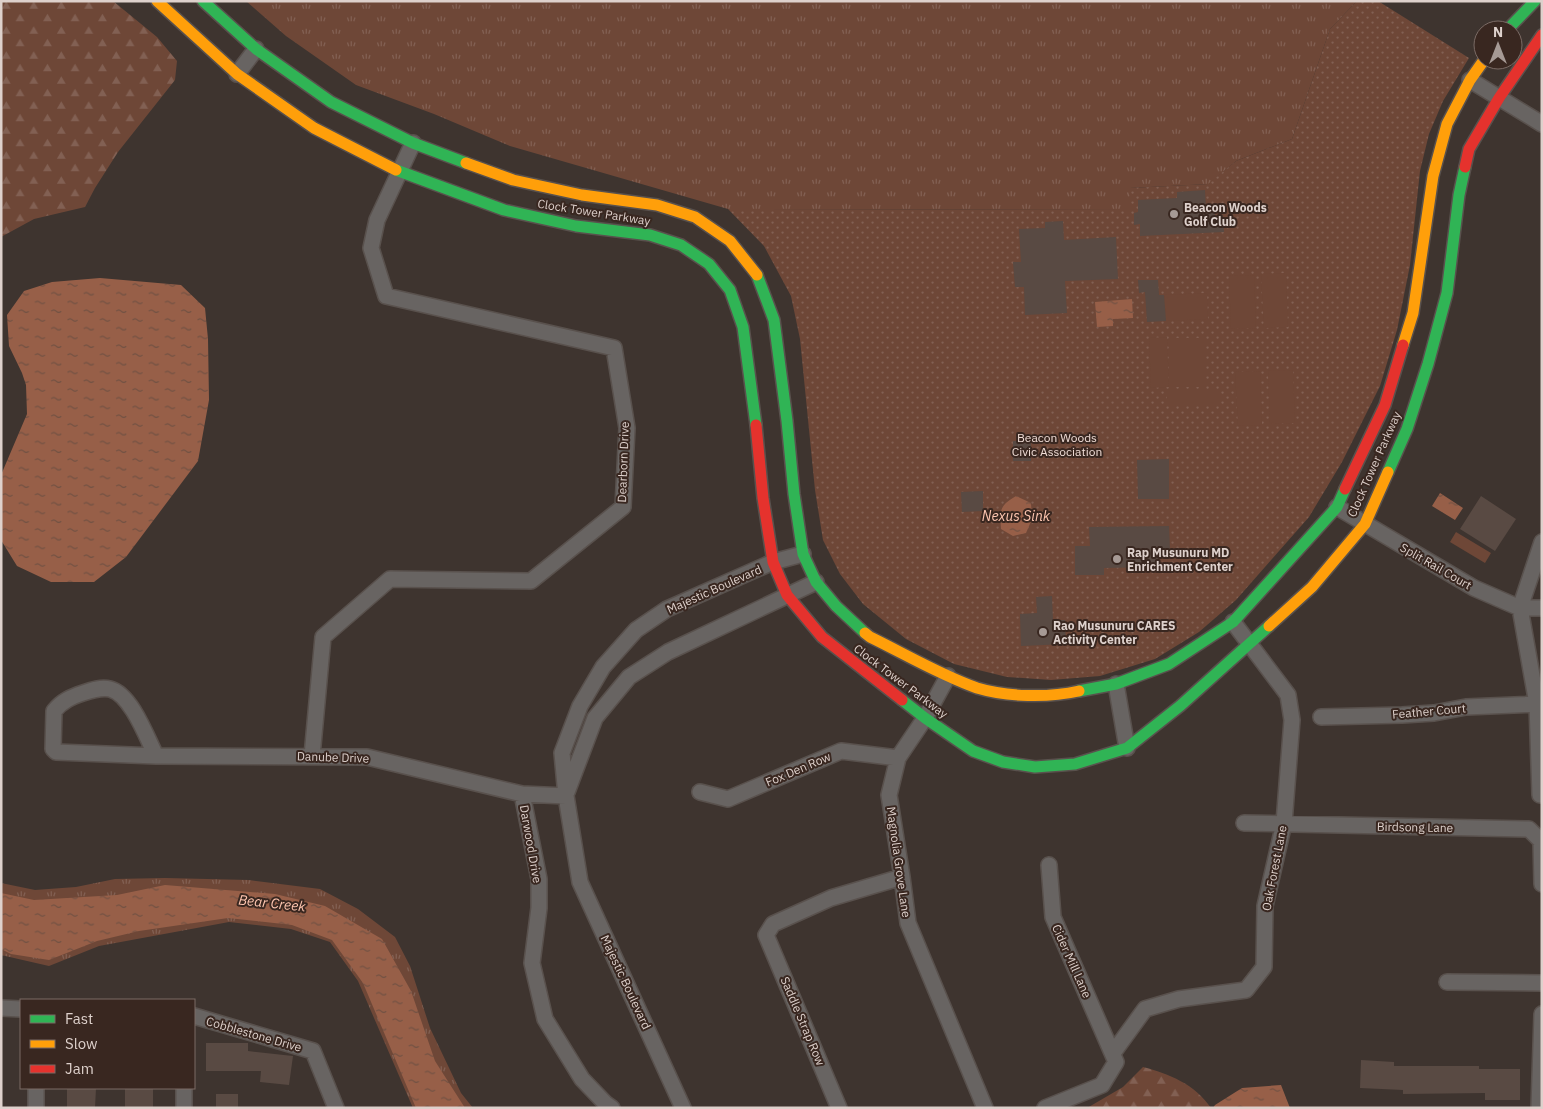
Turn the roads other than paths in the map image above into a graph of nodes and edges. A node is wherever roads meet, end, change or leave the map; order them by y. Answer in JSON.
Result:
{"nodes":[{"id":1,"x":157,"y":1,"type":"edge"},
{"id":2,"x":204,"y":1,"type":"edge"},
{"id":3,"x":1535,"y":1,"type":"edge"},
{"id":4,"x":1516,"y":20,"type":"edge"},
{"id":5,"x":1542,"y":34,"type":"edge"},
{"id":6,"x":256,"y":49,"type":"junction"},
{"id":7,"x":1477,"y":70,"type":"edge"},
{"id":8,"x":237,"y":74,"type":"junction"},
{"id":9,"x":1470,"y":80,"type":"junction"},
{"id":10,"x":1499,"y":98,"type":"junction"},
{"id":11,"x":1542,"y":124,"type":"edge"},
{"id":12,"x":413,"y":143,"type":"junction"},
{"id":13,"x":400,"y":172,"type":"junction"},
{"id":14,"x":1337,"y":507,"type":"junction"},
{"id":15,"x":1365,"y":524,"type":"junction"},
{"id":16,"x":1542,"y":542,"type":"edge"},
{"id":17,"x":803,"y":554,"type":"junction"},
{"id":18,"x":773,"y":562,"type":"junction"},
{"id":19,"x":816,"y":582,"type":"junction"},
{"id":20,"x":787,"y":595,"type":"junction"},
{"id":21,"x":1520,"y":608,"type":"junction"},
{"id":22,"x":1542,"y":608,"type":"edge"},
{"id":23,"x":1233,"y":622,"type":"junction"},
{"id":24,"x":1249,"y":644,"type":"junction"},
{"id":25,"x":948,"y":676,"type":"junction"},
{"id":26,"x":1116,"y":684,"type":"junction"},
{"id":27,"x":1537,"y":704,"type":"junction"},
{"id":28,"x":1321,"y":717,"type":"dead end"},
{"id":29,"x":925,"y":718,"type":"junction"},
{"id":30,"x":1127,"y":748,"type":"junction"},
{"id":31,"x":156,"y":756,"type":"junction"},
{"id":32,"x":312,"y":756,"type":"junction"},
{"id":33,"x":898,"y":758,"type":"junction"},
{"id":34,"x":700,"y":792,"type":"dead end"},
{"id":35,"x":522,"y":794,"type":"junction"},
{"id":36,"x":566,"y":796,"type":"junction"},
{"id":37,"x":1540,"y":796,"type":"dead end"},
{"id":38,"x":1244,"y":824,"type":"dead end"},
{"id":39,"x":1284,"y":824,"type":"junction"},
{"id":40,"x":1541,"y":841,"type":"edge"},
{"id":41,"x":1049,"y":865,"type":"dead end"},
{"id":42,"x":902,"y":876,"type":"junction"},
{"id":43,"x":1542,"y":884,"type":"edge"},
{"id":44,"x":1446,"y":982,"type":"dead end"},
{"id":45,"x":1542,"y":983,"type":"edge"},
{"id":46,"x":1,"y":1008,"type":"edge"},
{"id":47,"x":20,"y":1009,"type":"edge"},
{"id":48,"x":1542,"y":1014,"type":"edge"},
{"id":49,"x":195,"y":1016,"type":"edge"},
{"id":50,"x":1113,"y":1052,"type":"junction"},
{"id":51,"x":36,"y":1089,"type":"edge"},
{"id":52,"x":184,"y":1089,"type":"edge"},
{"id":53,"x":36,"y":1108,"type":"edge"},
{"id":54,"x":184,"y":1108,"type":"edge"},
{"id":55,"x":336,"y":1108,"type":"edge"},
{"id":56,"x":612,"y":1108,"type":"edge"},
{"id":57,"x":683,"y":1108,"type":"edge"},
{"id":58,"x":840,"y":1108,"type":"edge"},
{"id":59,"x":985,"y":1108,"type":"edge"},
{"id":60,"x":1046,"y":1108,"type":"edge"},
{"id":61,"x":1538,"y":1108,"type":"edge"}],
"edges":[{"from":1,"to":8,"type":"street","name":"Clock Tower Parkway"},
{"from":2,"to":6,"type":"street","name":"Clock Tower Parkway"},
{"from":3,"to":4,"type":"street"},
{"from":5,"to":10,"type":"street","name":"Clock Tower Parkway"},
{"from":6,"to":8,"type":"street"},
{"from":6,"to":12,"type":"street","name":"Clock Tower Parkway"},
{"from":7,"to":9,"type":"street","name":"Clock Tower Parkway"},
{"from":8,"to":13,"type":"street","name":"Clock Tower Parkway"},
{"from":9,"to":10,"type":"street"},
{"from":9,"to":14,"type":"street","name":"Clock Tower Parkway"},
{"from":10,"to":11,"type":"street"},
{"from":10,"to":15,"type":"street","name":"Clock Tower Parkway"},
{"from":12,"to":13,"type":"street","name":"Dearborn Drive"},
{"from":12,"to":17,"type":"street","name":"Clock Tower Parkway"},
{"from":13,"to":18,"type":"street","name":"Clock Tower Parkway"},
{"from":13,"to":32,"type":"street","name":"Dearborn Drive"},
{"from":14,"to":15,"type":"street","name":"Split Rail Court"},
{"from":14,"to":23,"type":"street","name":"Clock Tower Parkway"},
{"from":15,"to":21,"type":"street","name":"Split Rail Court"},
{"from":15,"to":24,"type":"street","name":"Clock Tower Parkway"},
{"from":16,"to":21,"type":"street"},
{"from":17,"to":18,"type":"street","name":"Majestic Boulevard"},
{"from":17,"to":19,"type":"street","name":"Clock Tower Parkway"},
{"from":18,"to":20,"type":"street","name":"Clock Tower Parkway"},
{"from":18,"to":36,"type":"street","name":"Majestic Boulevard"},
{"from":19,"to":20,"type":"street","name":"Majestic Boulevard"},
{"from":19,"to":25,"type":"street","name":"Clock Tower Parkway"},
{"from":20,"to":29,"type":"street","name":"Clock Tower Parkway"},
{"from":20,"to":36,"type":"street","name":"Majestic Boulevard"},
{"from":21,"to":22,"type":"street","name":"Split Rail Court"},
{"from":21,"to":27,"type":"street"},
{"from":23,"to":24,"type":"street","name":"Oak Forest Lane"},
{"from":23,"to":26,"type":"street","name":"Clock Tower Parkway"},
{"from":24,"to":30,"type":"street","name":"Clock Tower Parkway"},
{"from":24,"to":39,"type":"street","name":"Oak Forest Lane"},
{"from":25,"to":26,"type":"street","name":"Clock Tower Parkway"},
{"from":25,"to":29,"type":"street","name":"Magnolia Grove Lane"},
{"from":26,"to":30,"type":"street"},
{"from":27,"to":28,"type":"street","name":"Feather Court"},
{"from":27,"to":37,"type":"street"},
{"from":29,"to":30,"type":"street","name":"Clock Tower Parkway"},
{"from":29,"to":33,"type":"street","name":"Magnolia Grove Lane"},
{"from":31,"to":31,"type":"street","name":"Danube Drive"},
{"from":31,"to":32,"type":"street","name":"Danube Drive"},
{"from":32,"to":35,"type":"street","name":"Danube Drive"},
{"from":33,"to":34,"type":"street","name":"Fox Den Row"},
{"from":33,"to":42,"type":"street","name":"Magnolia Grove Lane"},
{"from":35,"to":36,"type":"street","name":"Danube Drive"},
{"from":35,"to":56,"type":"street","name":"Darwood Drive"},
{"from":36,"to":57,"type":"street","name":"Majestic Boulevard"},
{"from":38,"to":39,"type":"street","name":"Birdsong Lane"},
{"from":39,"to":40,"type":"street","name":"Birdsong Lane"},
{"from":39,"to":50,"type":"street","name":"Oak Forest Lane"},
{"from":40,"to":43,"type":"street"},
{"from":41,"to":50,"type":"street","name":"Cider Mill Lane"},
{"from":42,"to":58,"type":"street","name":"Saddle Strap Row"},
{"from":42,"to":59,"type":"street","name":"Magnolia Grove Lane"},
{"from":44,"to":45,"type":"street"},
{"from":46,"to":47,"type":"street"},
{"from":48,"to":61,"type":"street"},
{"from":49,"to":55,"type":"street","name":"Cobblestone Drive"},
{"from":50,"to":60,"type":"street","name":"Oak Forest Lane"},
{"from":51,"to":53,"type":"street"},
{"from":52,"to":54,"type":"street"}]}
